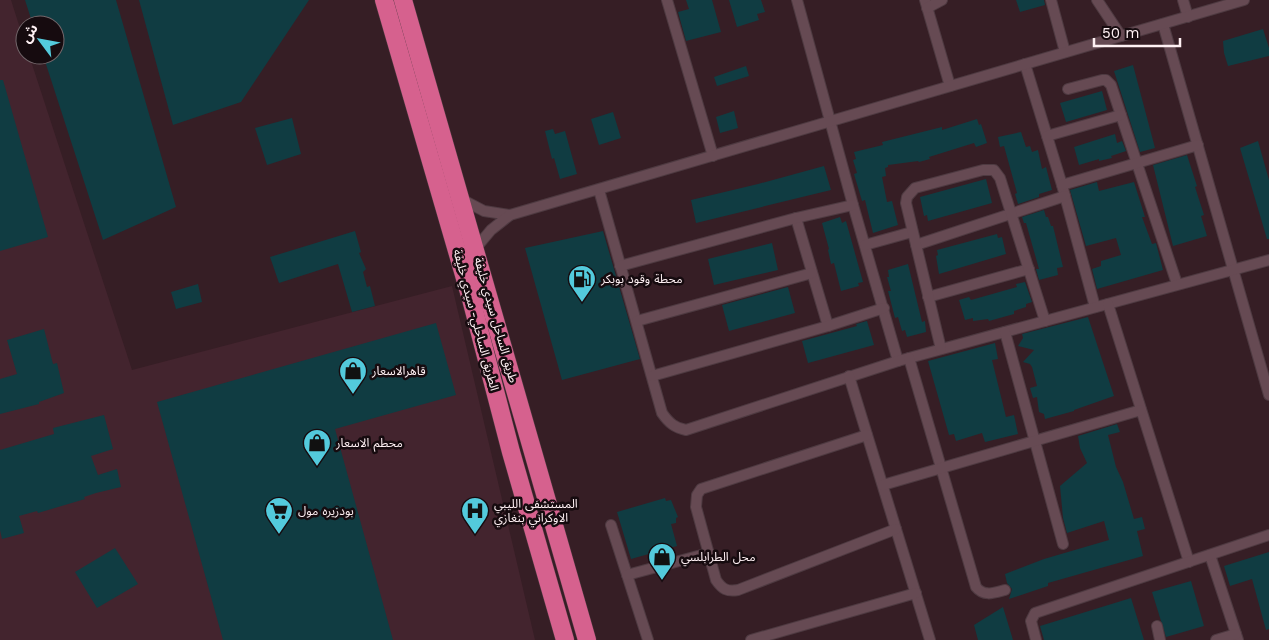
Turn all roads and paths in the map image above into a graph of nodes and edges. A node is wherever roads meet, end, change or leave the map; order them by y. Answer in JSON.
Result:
{"nodes":[{"id":1,"x":384,"y":0,"type":"edge"},
{"id":2,"x":403,"y":0,"type":"edge"},
{"id":3,"x":667,"y":0,"type":"edge"},
{"id":4,"x":797,"y":0,"type":"edge"},
{"id":5,"x":942,"y":0,"type":"edge"},
{"id":6,"x":1051,"y":0,"type":"edge"},
{"id":7,"x":1097,"y":0,"type":"edge"},
{"id":8,"x":1183,"y":0,"type":"edge"},
{"id":9,"x":1244,"y":0,"type":"edge"},
{"id":10,"x":926,"y":4,"type":"edge"},
{"id":11,"x":1188,"y":16,"type":"junction"},
{"id":12,"x":1163,"y":24,"type":"junction"},
{"id":13,"x":1121,"y":36,"type":"junction"},
{"id":14,"x":1065,"y":52,"type":"junction"},
{"id":15,"x":1025,"y":64,"type":"junction"},
{"id":16,"x":950,"y":86,"type":"junction"},
{"id":17,"x":1068,"y":89,"type":"dead end"},
{"id":18,"x":1120,"y":114,"type":"junction"},
{"id":19,"x":832,"y":122,"type":"junction"},
{"id":20,"x":1047,"y":136,"type":"junction"},
{"id":21,"x":1198,"y":144,"type":"junction"},
{"id":22,"x":713,"y":156,"type":"junction"},
{"id":23,"x":1136,"y":163,"type":"junction"},
{"id":24,"x":599,"y":190,"type":"junction"},
{"id":25,"x":1063,"y":191,"type":"junction"},
{"id":26,"x":461,"y":199,"type":"junction"},
{"id":27,"x":853,"y":205,"type":"junction"},
{"id":28,"x":1012,"y":213,"type":"junction"},
{"id":29,"x":510,"y":215,"type":"junction"},
{"id":30,"x":796,"y":218,"type":"junction"},
{"id":31,"x":912,"y":232,"type":"junction"},
{"id":32,"x":865,"y":245,"type":"junction"},
{"id":33,"x":916,"y":245,"type":"junction"},
{"id":34,"x":475,"y":249,"type":"junction"},
{"id":35,"x":1269,"y":260,"type":"edge"},
{"id":36,"x":620,"y":266,"type":"junction"},
{"id":37,"x":1029,"y":269,"type":"junction"},
{"id":38,"x":1233,"y":269,"type":"junction"},
{"id":39,"x":812,"y":273,"type":"junction"},
{"id":40,"x":1177,"y":284,"type":"junction"},
{"id":41,"x":928,"y":297,"type":"junction"},
{"id":42,"x":1108,"y":304,"type":"junction"},
{"id":43,"x":1095,"y":307,"type":"junction"},
{"id":44,"x":884,"y":308,"type":"junction"},
{"id":45,"x":637,"y":321,"type":"junction"},
{"id":46,"x":1045,"y":321,"type":"junction"},
{"id":47,"x":828,"y":326,"type":"junction"},
{"id":48,"x":1005,"y":332,"type":"junction"},
{"id":49,"x":941,"y":349,"type":"junction"},
{"id":50,"x":904,"y":360,"type":"junction"},
{"id":51,"x":652,"y":376,"type":"junction"},
{"id":52,"x":850,"y":376,"type":"junction"},
{"id":53,"x":1269,"y":395,"type":"edge"},
{"id":54,"x":1141,"y":410,"type":"junction"},
{"id":55,"x":868,"y":435,"type":"junction"},
{"id":56,"x":1035,"y":442,"type":"junction"},
{"id":57,"x":941,"y":469,"type":"junction"},
{"id":58,"x":883,"y":485,"type":"junction"},
{"id":59,"x":612,"y":525,"type":"dead end"},
{"id":60,"x":896,"y":529,"type":"junction"},
{"id":61,"x":1269,"y":536,"type":"edge"},
{"id":62,"x":1063,"y":544,"type":"dead end"},
{"id":63,"x":709,"y":553,"type":"junction"},
{"id":64,"x":1210,"y":555,"type":"junction"},
{"id":65,"x":1189,"y":562,"type":"junction"},
{"id":66,"x":627,"y":575,"type":"junction"},
{"id":67,"x":1005,"y":590,"type":"dead end"},
{"id":68,"x":916,"y":593,"type":"junction"},
{"id":69,"x":1157,"y":626,"type":"dead end"},
{"id":70,"x":1237,"y":637,"type":"edge"},
{"id":71,"x":565,"y":640,"type":"edge"},
{"id":72,"x":587,"y":640,"type":"edge"},
{"id":73,"x":648,"y":640,"type":"edge"},
{"id":74,"x":751,"y":640,"type":"edge"},
{"id":75,"x":930,"y":640,"type":"edge"},
{"id":76,"x":1036,"y":640,"type":"edge"},
{"id":77,"x":1160,"y":640,"type":"edge"},
{"id":78,"x":1216,"y":640,"type":"edge"}],
"edges":[{"from":1,"to":71,"type":"highway","name":"الطريق الساحلي- سيدي خليفة"},
{"from":2,"to":26,"type":"highway","name":"طريق الساحل سيدي خليفة"},
{"from":3,"to":22,"type":"street"},
{"from":4,"to":19,"type":"street"},
{"from":5,"to":10,"type":"street"},
{"from":6,"to":14,"type":"street"},
{"from":7,"to":13,"type":"street"},
{"from":8,"to":11,"type":"street"},
{"from":9,"to":11,"type":"street"},
{"from":10,"to":16,"type":"street"},
{"from":11,"to":12,"type":"street"},
{"from":12,"to":13,"type":"street"},
{"from":12,"to":21,"type":"street"},
{"from":13,"to":14,"type":"street"},
{"from":14,"to":15,"type":"street"},
{"from":15,"to":16,"type":"street"},
{"from":15,"to":20,"type":"street"},
{"from":16,"to":19,"type":"street"},
{"from":17,"to":18,"type":"street"},
{"from":18,"to":20,"type":"street"},
{"from":18,"to":23,"type":"street"},
{"from":19,"to":22,"type":"street"},
{"from":19,"to":27,"type":"street"},
{"from":20,"to":25,"type":"street"},
{"from":21,"to":23,"type":"street"},
{"from":21,"to":38,"type":"street"},
{"from":22,"to":24,"type":"street"},
{"from":23,"to":25,"type":"street"},
{"from":23,"to":40,"type":"street"},
{"from":24,"to":29,"type":"street"},
{"from":24,"to":36,"type":"street"},
{"from":25,"to":28,"type":"street"},
{"from":25,"to":43,"type":"street"},
{"from":26,"to":29,"type":"street"},
{"from":26,"to":34,"type":"highway","name":"طريق الساحل سيدي خليفة"},
{"from":27,"to":30,"type":"street"},
{"from":27,"to":32,"type":"street"},
{"from":28,"to":31,"type":"street"},
{"from":28,"to":33,"type":"street"},
{"from":28,"to":37,"type":"street"},
{"from":29,"to":34,"type":"street"},
{"from":30,"to":36,"type":"street"},
{"from":30,"to":39,"type":"street"},
{"from":31,"to":32,"type":"street"},
{"from":31,"to":33,"type":"street"},
{"from":32,"to":44,"type":"street"},
{"from":33,"to":41,"type":"street"},
{"from":34,"to":72,"type":"highway","name":"طريق الساحل سيدي خليفة"},
{"from":35,"to":38,"type":"street"},
{"from":36,"to":45,"type":"street"},
{"from":37,"to":41,"type":"street"},
{"from":37,"to":46,"type":"street"},
{"from":38,"to":40,"type":"street"},
{"from":38,"to":53,"type":"street"},
{"from":39,"to":45,"type":"street"},
{"from":39,"to":47,"type":"street"},
{"from":40,"to":42,"type":"street"},
{"from":41,"to":49,"type":"street"},
{"from":42,"to":43,"type":"street"},
{"from":42,"to":54,"type":"street"},
{"from":43,"to":46,"type":"street"},
{"from":44,"to":47,"type":"street"},
{"from":44,"to":50,"type":"street"},
{"from":45,"to":51,"type":"street"},
{"from":46,"to":48,"type":"street"},
{"from":47,"to":51,"type":"street"},
{"from":48,"to":49,"type":"street"},
{"from":48,"to":56,"type":"street"},
{"from":49,"to":50,"type":"street"},
{"from":50,"to":52,"type":"street"},
{"from":50,"to":57,"type":"street"},
{"from":51,"to":52,"type":"street"},
{"from":52,"to":55,"type":"street"},
{"from":54,"to":56,"type":"street"},
{"from":54,"to":65,"type":"street"},
{"from":55,"to":58,"type":"street"},
{"from":55,"to":63,"type":"street"},
{"from":56,"to":57,"type":"street"},
{"from":56,"to":62,"type":"street"},
{"from":57,"to":58,"type":"street"},
{"from":57,"to":67,"type":"street"},
{"from":58,"to":60,"type":"street"},
{"from":59,"to":66,"type":"street"},
{"from":60,"to":63,"type":"street"},
{"from":60,"to":68,"type":"street"},
{"from":61,"to":64,"type":"street"},
{"from":63,"to":66,"type":"street"},
{"from":64,"to":65,"type":"street"},
{"from":64,"to":70,"type":"street"},
{"from":65,"to":76,"type":"street"},
{"from":66,"to":73,"type":"street"},
{"from":68,"to":74,"type":"street"},
{"from":68,"to":75,"type":"street"},
{"from":69,"to":77,"type":"street"},
{"from":70,"to":78,"type":"street"}]}
